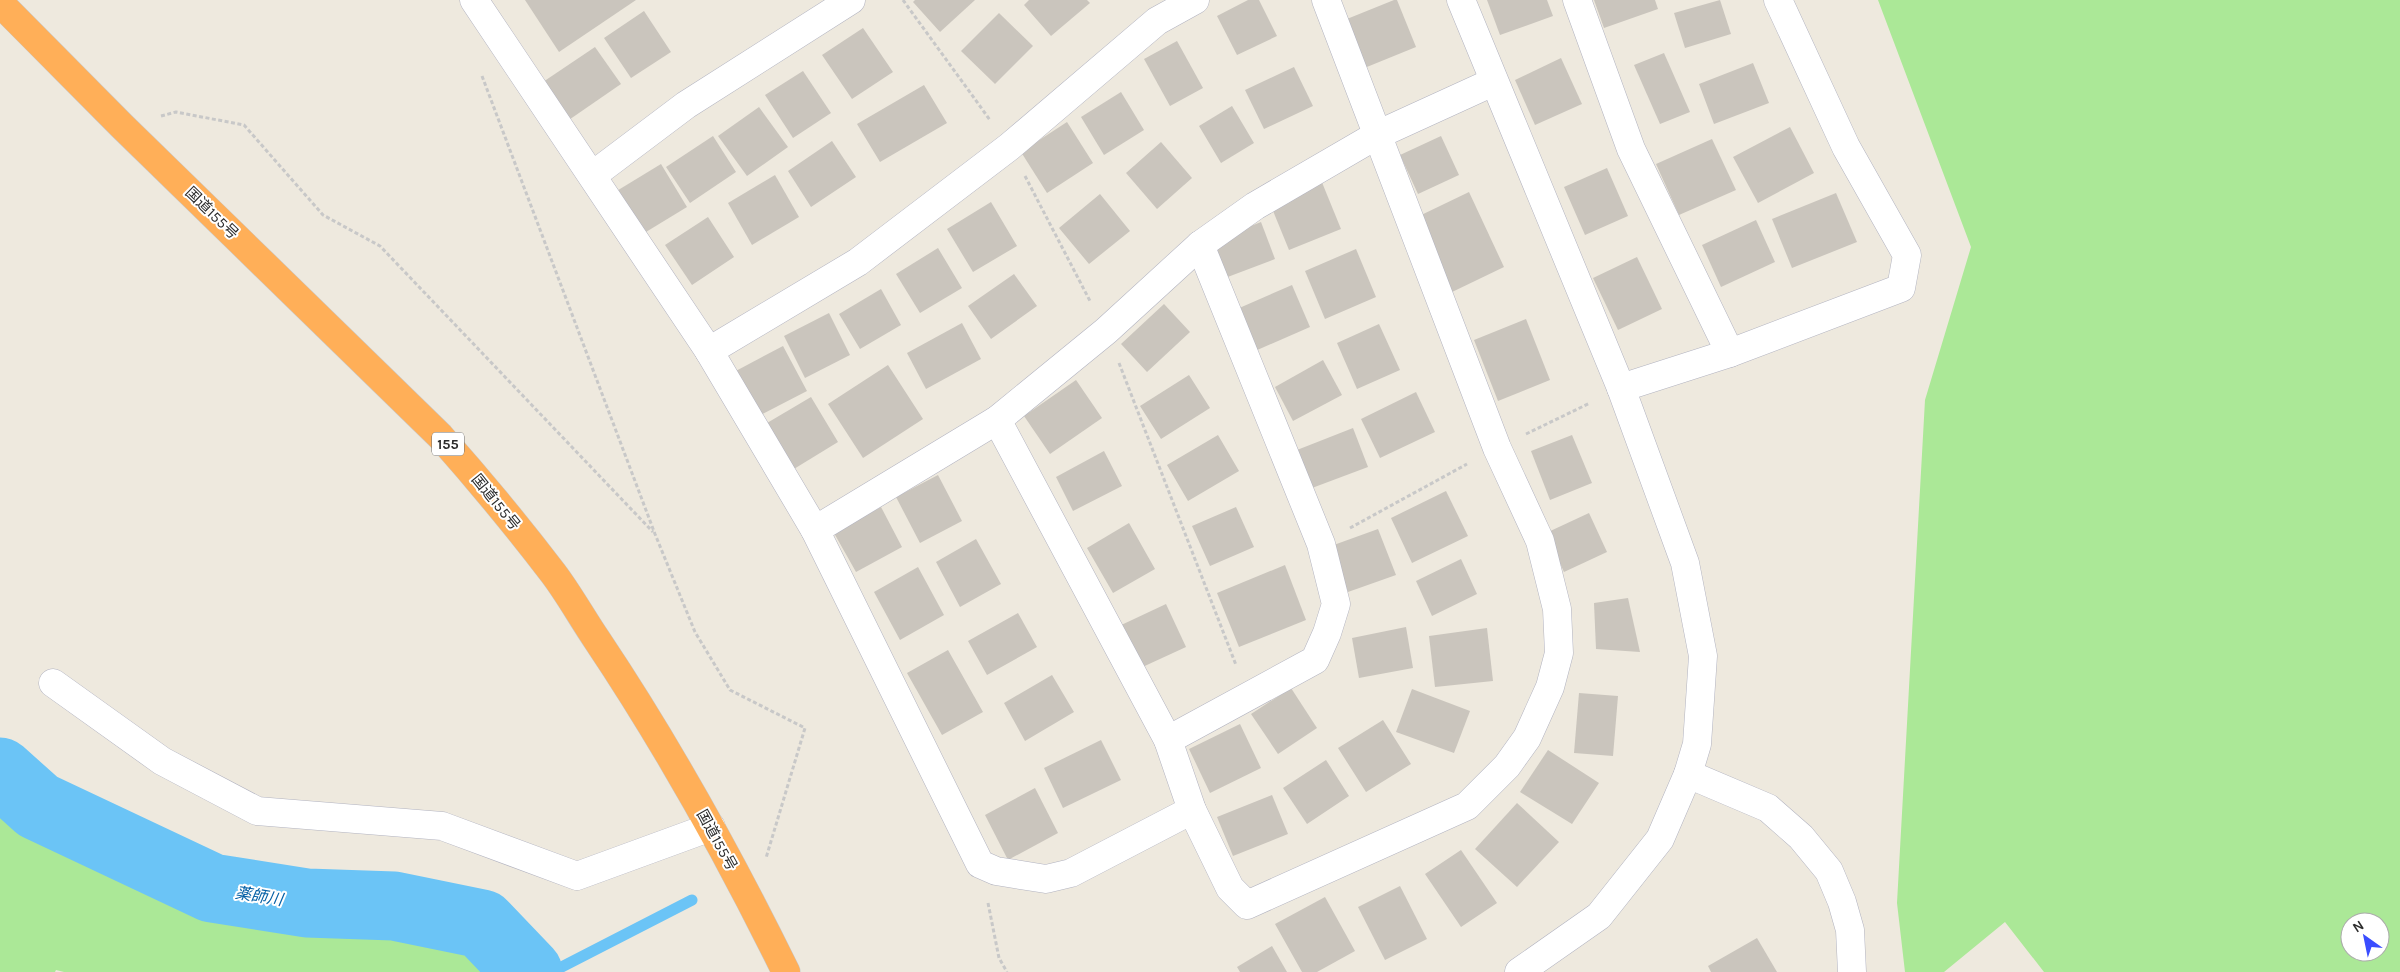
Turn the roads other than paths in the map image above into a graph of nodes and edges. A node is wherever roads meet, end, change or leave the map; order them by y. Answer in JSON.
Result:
{"nodes":[{"id":1,"x":474,"y":0,"type":"edge"},
{"id":2,"x":851,"y":0,"type":"edge"},
{"id":3,"x":1195,"y":0,"type":"edge"},
{"id":4,"x":1326,"y":0,"type":"edge"},
{"id":5,"x":1461,"y":0,"type":"edge"},
{"id":6,"x":1577,"y":0,"type":"edge"},
{"id":7,"x":1778,"y":0,"type":"edge"},
{"id":8,"x":0,"y":2,"type":"edge"},
{"id":9,"x":1493,"y":82,"type":"junction"},
{"id":10,"x":1377,"y":135,"type":"junction"},
{"id":11,"x":593,"y":175,"type":"junction"},
{"id":12,"x":1200,"y":245,"type":"junction"},
{"id":13,"x":709,"y":351,"type":"junction"},
{"id":14,"x":1730,"y":353,"type":"junction"},
{"id":15,"x":1621,"y":388,"type":"junction"},
{"id":16,"x":998,"y":420,"type":"junction"},
{"id":17,"x":815,"y":530,"type":"junction"},
{"id":18,"x":53,"y":684,"type":"dead end"},
{"id":19,"x":1168,"y":740,"type":"junction"},
{"id":20,"x":1688,"y":774,"type":"junction"},
{"id":21,"x":1192,"y":810,"type":"junction"},
{"id":22,"x":711,"y":827,"type":"junction"},
{"id":23,"x":786,"y":972,"type":"edge"},
{"id":24,"x":1519,"y":972,"type":"edge"},
{"id":25,"x":1852,"y":972,"type":"edge"}],
"edges":[{"from":1,"to":11,"type":"street"},
{"from":2,"to":11,"type":"street"},
{"from":3,"to":13,"type":"street"},
{"from":4,"to":10,"type":"street"},
{"from":5,"to":9,"type":"street"},
{"from":6,"to":14,"type":"street"},
{"from":7,"to":14,"type":"street"},
{"from":8,"to":22,"type":"highway","name":"国道155号","number":"155"},
{"from":9,"to":10,"type":"street"},
{"from":9,"to":15,"type":"street"},
{"from":10,"to":12,"type":"street"},
{"from":10,"to":21,"type":"street"},
{"from":11,"to":13,"type":"street"},
{"from":12,"to":16,"type":"street"},
{"from":12,"to":19,"type":"street"},
{"from":13,"to":17,"type":"street"},
{"from":14,"to":15,"type":"street"},
{"from":15,"to":20,"type":"street"},
{"from":16,"to":17,"type":"street"},
{"from":16,"to":19,"type":"street"},
{"from":17,"to":21,"type":"street"},
{"from":18,"to":22,"type":"street"},
{"from":19,"to":21,"type":"street"},
{"from":20,"to":24,"type":"street"},
{"from":20,"to":25,"type":"street"},
{"from":22,"to":23,"type":"highway","name":"国道155号","number":"155"}]}
